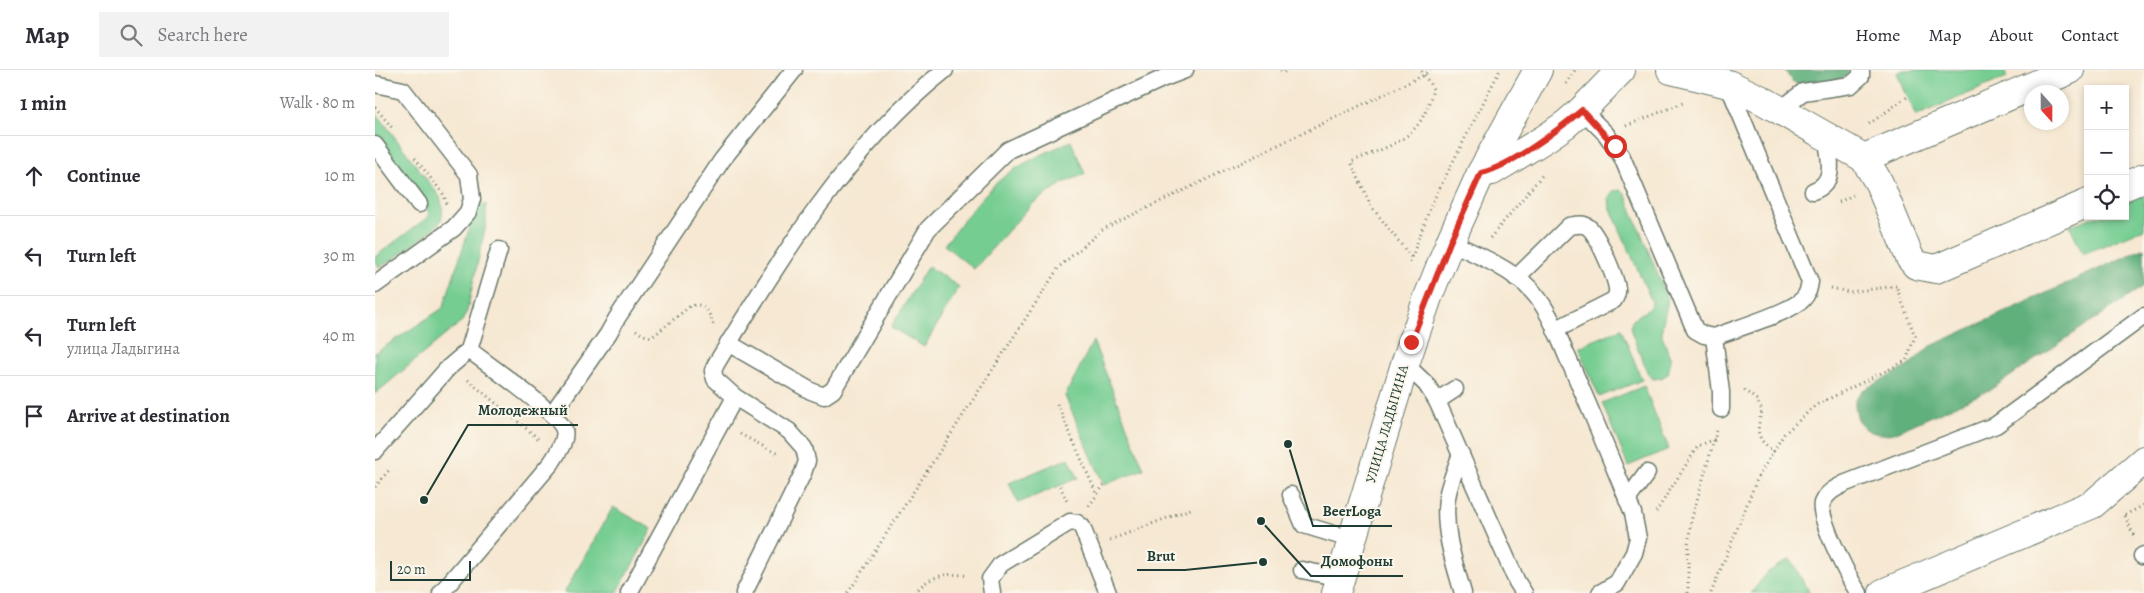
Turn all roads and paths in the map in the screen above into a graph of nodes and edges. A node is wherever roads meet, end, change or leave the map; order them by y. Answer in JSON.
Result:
{"nodes":[{"id":1,"x":794,"y":70,"type":"edge"},
{"id":2,"x":945,"y":70,"type":"edge"},
{"id":3,"x":1185,"y":70,"type":"edge"},
{"id":4,"x":1281,"y":70,"type":"edge"},
{"id":5,"x":1288,"y":70,"type":"edge"},
{"id":6,"x":1421,"y":70,"type":"edge"},
{"id":7,"x":1430,"y":70,"type":"edge"},
{"id":8,"x":1538,"y":70,"type":"edge"},
{"id":9,"x":1621,"y":70,"type":"edge"},
{"id":10,"x":1671,"y":70,"type":"edge"},
{"id":11,"x":1861,"y":70,"type":"edge"},
{"id":12,"x":2071,"y":70,"type":"edge"},
{"id":13,"x":1424,"y":75,"type":"junction"},
{"id":14,"x":375,"y":84,"type":"edge"},
{"id":15,"x":1729,"y":84,"type":"junction"},
{"id":16,"x":1907,"y":97,"type":"dead end"},
{"id":17,"x":1582,"y":110,"type":"junction"},
{"id":18,"x":1780,"y":110,"type":"junction"},
{"id":19,"x":1833,"y":140,"type":"junction"},
{"id":20,"x":375,"y":145,"type":"edge"},
{"id":21,"x":1864,"y":158,"type":"junction"},
{"id":22,"x":1481,"y":173,"type":"junction"},
{"id":23,"x":2144,"y":178,"type":"edge"},
{"id":24,"x":2129,"y":184,"type":"edge"},
{"id":25,"x":1813,"y":191,"type":"dead end"},
{"id":26,"x":419,"y":204,"type":"dead end"},
{"id":27,"x":2084,"y":204,"type":"edge"},
{"id":28,"x":1450,"y":242,"type":"junction"},
{"id":29,"x":499,"y":250,"type":"dead end"},
{"id":30,"x":1411,"y":257,"type":"dead end"},
{"id":31,"x":1517,"y":278,"type":"junction"},
{"id":32,"x":375,"y":285,"type":"edge"},
{"id":33,"x":1849,"y":292,"type":"dead end"},
{"id":34,"x":2144,"y":316,"type":"edge"},
{"id":35,"x":617,"y":318,"type":"junction"},
{"id":36,"x":1555,"y":330,"type":"junction"},
{"id":37,"x":1714,"y":337,"type":"junction"},
{"id":38,"x":726,"y":347,"type":"junction"},
{"id":39,"x":469,"y":350,"type":"junction"},
{"id":40,"x":1405,"y":364,"type":"junction"},
{"id":41,"x":1719,"y":373,"type":"junction"},
{"id":42,"x":467,"y":379,"type":"dead end"},
{"id":43,"x":1455,"y":389,"type":"dead end"},
{"id":44,"x":735,"y":397,"type":"junction"},
{"id":45,"x":1437,"y":401,"type":"junction"},
{"id":46,"x":1057,"y":404,"type":"dead end"},
{"id":47,"x":1721,"y":409,"type":"joint"},
{"id":48,"x":552,"y":414,"type":"junction"},
{"id":49,"x":1715,"y":439,"type":"junction"},
{"id":50,"x":542,"y":442,"type":"dead end"},
{"id":51,"x":375,"y":451,"type":"edge"},
{"id":52,"x":1773,"y":452,"type":"junction"},
{"id":53,"x":1461,"y":454,"type":"junction"},
{"id":54,"x":2144,"y":460,"type":"edge"},
{"id":55,"x":1647,"y":473,"type":"dead end"},
{"id":56,"x":1097,"y":495,"type":"dead end"},
{"id":57,"x":1291,"y":495,"type":"dead end"},
{"id":58,"x":1627,"y":500,"type":"junction"},
{"id":59,"x":1193,"y":508,"type":"dead end"},
{"id":60,"x":1115,"y":538,"type":"dead end"},
{"id":61,"x":1637,"y":538,"type":"junction"},
{"id":62,"x":1353,"y":540,"type":"junction"},
{"id":63,"x":1302,"y":570,"type":"dead end"},
{"id":64,"x":1338,"y":585,"type":"edge"},
{"id":65,"x":991,"y":586,"type":"edge"},
{"id":66,"x":441,"y":593,"type":"edge"},
{"id":67,"x":629,"y":593,"type":"edge"},
{"id":68,"x":743,"y":593,"type":"edge"},
{"id":69,"x":848,"y":593,"type":"edge"},
{"id":70,"x":915,"y":593,"type":"edge"},
{"id":71,"x":1108,"y":593,"type":"edge"},
{"id":72,"x":1463,"y":593,"type":"edge"},
{"id":73,"x":1524,"y":593,"type":"edge"},
{"id":74,"x":1599,"y":593,"type":"edge"},
{"id":75,"x":1688,"y":593,"type":"edge"},
{"id":76,"x":1711,"y":593,"type":"edge"},
{"id":77,"x":1859,"y":593,"type":"edge"},
{"id":78,"x":1883,"y":593,"type":"edge"}],
"edges":[{"from":1,"to":35,"type":"lane"},
{"from":2,"to":38,"type":"lane"},
{"from":3,"to":38,"type":"lane"},
{"from":4,"to":5,"type":"path"},
{"from":6,"to":13,"type":"path"},
{"from":7,"to":13,"type":"path"},
{"from":8,"to":22,"type":"street","name":"УЛИЦА ЛАДЫГИНА"},
{"from":9,"to":17,"type":"street"},
{"from":10,"to":15,"type":"street"},
{"from":11,"to":18,"type":"lane"},
{"from":12,"to":21,"type":"street"},
{"from":13,"to":30,"type":"path"},
{"from":13,"to":69,"type":"path"},
{"from":14,"to":32,"type":"lane"},
{"from":15,"to":18,"type":"street"},
{"from":15,"to":37,"type":"lane"},
{"from":16,"to":19,"type":"path"},
{"from":17,"to":22,"type":"street"},
{"from":17,"to":37,"type":"lane"},
{"from":18,"to":19,"type":"street"},
{"from":19,"to":21,"type":"street"},
{"from":19,"to":25,"type":"lane"},
{"from":20,"to":26,"type":"lane"},
{"from":21,"to":27,"type":"street"},
{"from":22,"to":28,"type":"street","name":"УЛИЦА ЛАДЫГИНА"},
{"from":23,"to":24,"type":"street"},
{"from":28,"to":31,"type":"lane"},
{"from":28,"to":40,"type":"street","name":"УЛИЦА ЛАДЫГИНА"},
{"from":29,"to":39,"type":"lane"},
{"from":31,"to":36,"type":"lane"},
{"from":31,"to":36,"type":"lane"},
{"from":33,"to":52,"type":"path"},
{"from":34,"to":77,"type":"lane"},
{"from":35,"to":38,"type":"path"},
{"from":35,"to":48,"type":"lane"},
{"from":36,"to":58,"type":"lane"},
{"from":37,"to":41,"type":"lane"},
{"from":38,"to":44,"type":"lane"},
{"from":39,"to":48,"type":"lane"},
{"from":39,"to":51,"type":"lane"},
{"from":40,"to":45,"type":"lane"},
{"from":40,"to":62,"type":"street","name":"УЛИЦА ЛАДЫГИНА"},
{"from":41,"to":47,"type":"lane"},
{"from":41,"to":52,"type":"path"},
{"from":42,"to":50,"type":"path"},
{"from":43,"to":45,"type":"lane"},
{"from":44,"to":67,"type":"lane"},
{"from":44,"to":68,"type":"lane"},
{"from":45,"to":53,"type":"lane"},
{"from":46,"to":56,"type":"path"},
{"from":47,"to":49,"type":"path"},
{"from":48,"to":66,"type":"lane"},
{"from":49,"to":61,"type":"path"},
{"from":49,"to":75,"type":"path"},
{"from":52,"to":76,"type":"path"},
{"from":53,"to":72,"type":"lane"},
{"from":53,"to":73,"type":"lane"},
{"from":54,"to":78,"type":"street"},
{"from":55,"to":58,"type":"lane"},
{"from":57,"to":62,"type":"lane"},
{"from":58,"to":61,"type":"lane"},
{"from":59,"to":60,"type":"path"},
{"from":61,"to":74,"type":"lane"},
{"from":62,"to":64,"type":"street","name":"УЛИЦА ЛАДЫГИНА"},
{"from":63,"to":64,"type":"lane"},
{"from":65,"to":70,"type":"path"},
{"from":65,"to":71,"type":"lane"}]}
